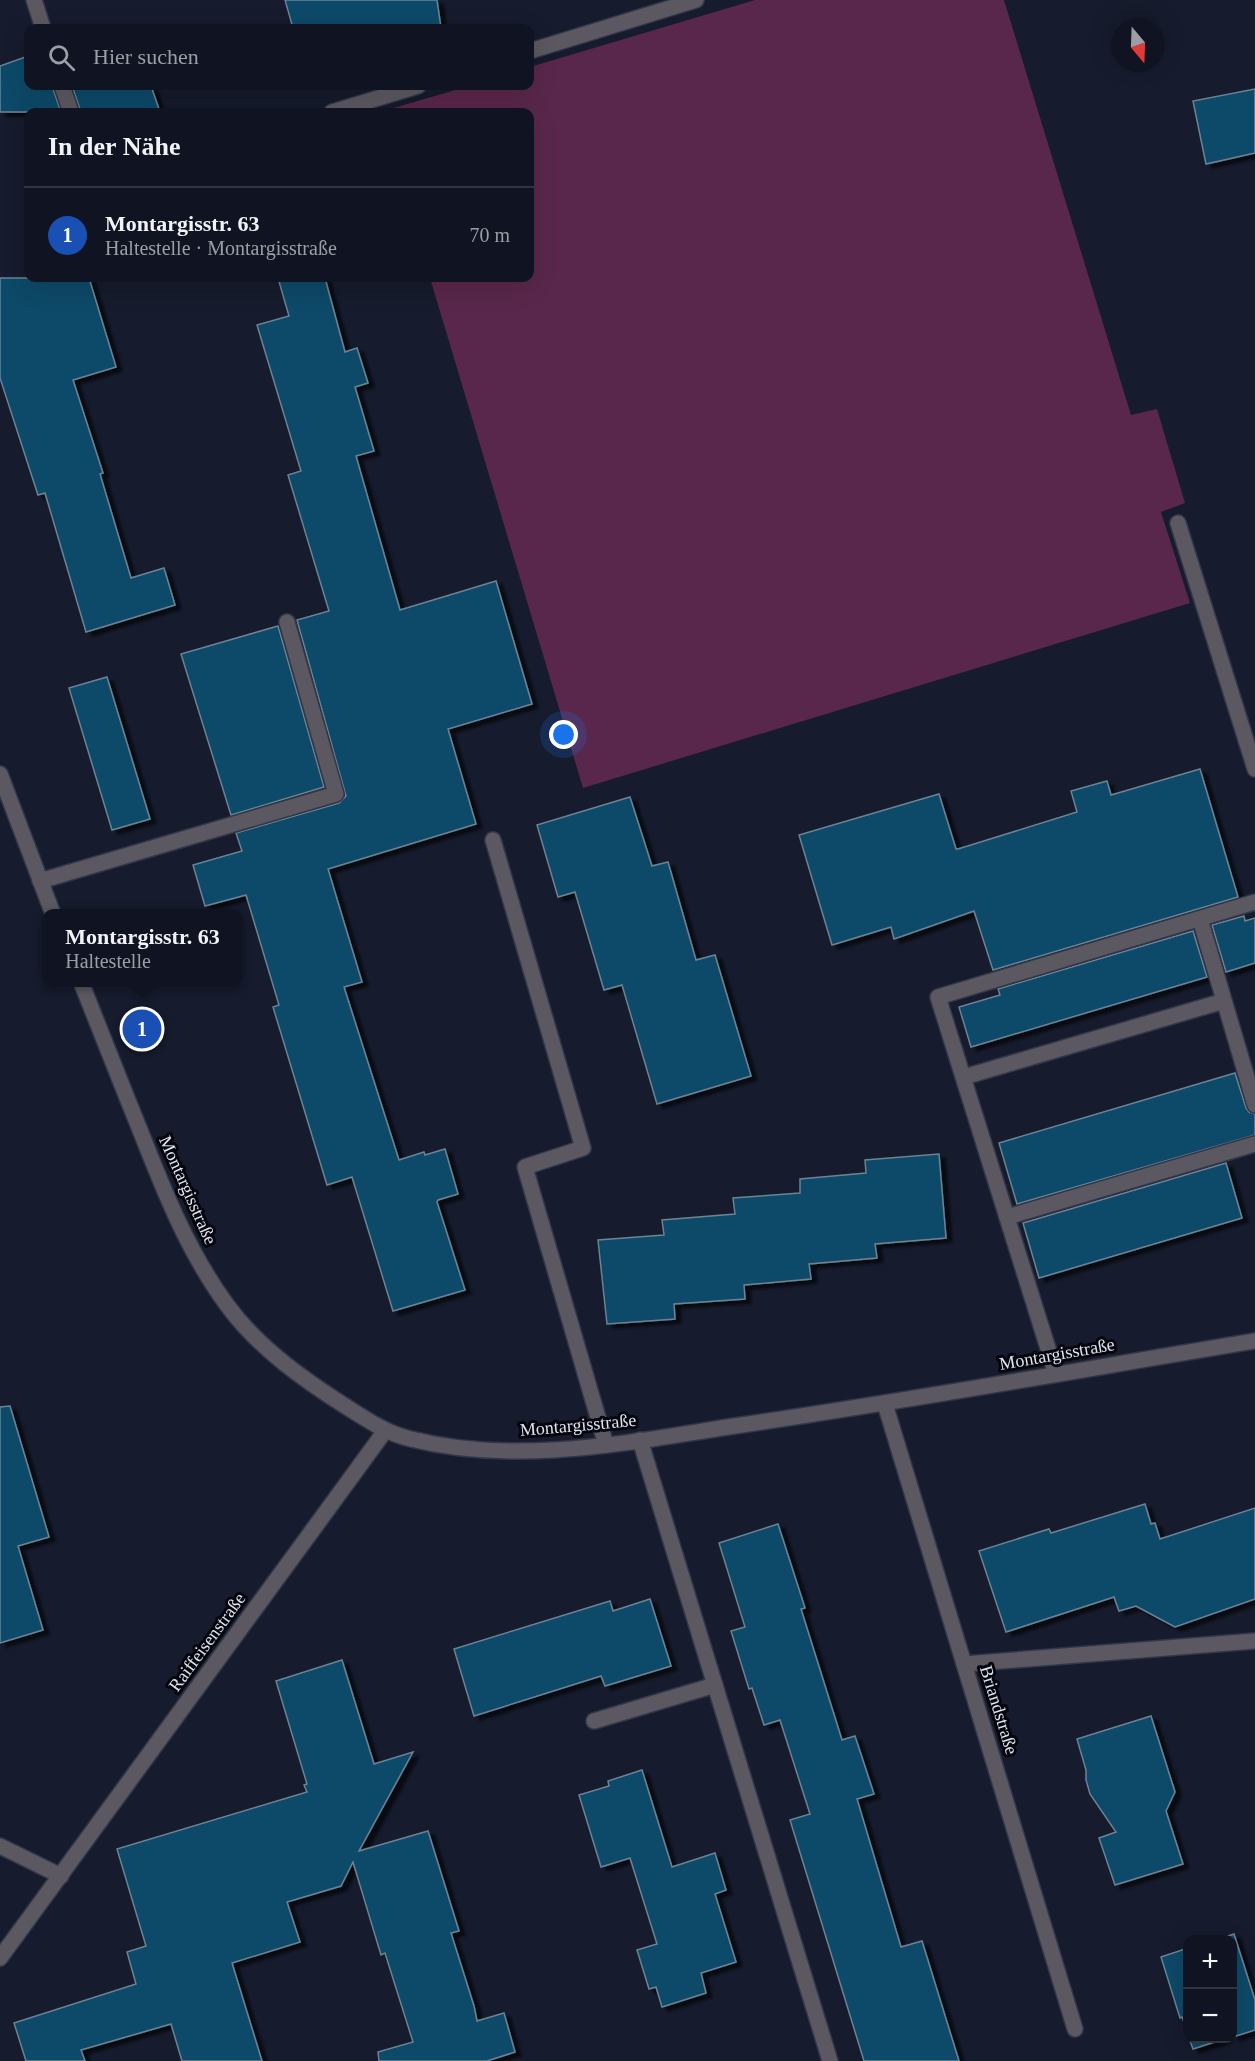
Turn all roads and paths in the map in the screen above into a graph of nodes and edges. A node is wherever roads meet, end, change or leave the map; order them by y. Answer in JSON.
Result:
{"nodes":[{"id":1,"x":34,"y":0,"type":"edge"},
{"id":2,"x":696,"y":0,"type":"edge"},
{"id":3,"x":42,"y":24,"type":"edge"},
{"id":4,"x":534,"y":50,"type":"edge"},
{"id":5,"x":63,"y":90,"type":"edge"},
{"id":6,"x":405,"y":90,"type":"edge"},
{"id":7,"x":70,"y":108,"type":"edge"},
{"id":8,"x":345,"y":108,"type":"edge"},
{"id":9,"x":1178,"y":523,"type":"dead end"},
{"id":10,"x":286,"y":622,"type":"dead end"},
{"id":11,"x":1255,"y":769,"type":"edge"},
{"id":12,"x":0,"y":774,"type":"edge"},
{"id":13,"x":5,"y":802,"type":"edge"},
{"id":14,"x":493,"y":840,"type":"dead end"},
{"id":15,"x":40,"y":881,"type":"junction"},
{"id":16,"x":1255,"y":902,"type":"edge"},
{"id":17,"x":51,"y":909,"type":"edge"},
{"id":18,"x":1200,"y":919,"type":"junction"},
{"id":19,"x":83,"y":987,"type":"edge"},
{"id":20,"x":1224,"y":1001,"type":"junction"},
{"id":21,"x":964,"y":1077,"type":"junction"},
{"id":22,"x":1255,"y":1105,"type":"edge"},
{"id":23,"x":1255,"y":1144,"type":"edge"},
{"id":24,"x":1007,"y":1217,"type":"junction"},
{"id":25,"x":1255,"y":1341,"type":"edge"},
{"id":26,"x":1056,"y":1374,"type":"junction"},
{"id":27,"x":885,"y":1404,"type":"junction"},
{"id":28,"x":385,"y":1431,"type":"junction"},
{"id":29,"x":640,"y":1440,"type":"junction"},
{"id":30,"x":606,"y":1444,"type":"junction"},
{"id":31,"x":1255,"y":1641,"type":"edge"},
{"id":32,"x":964,"y":1665,"type":"junction"},
{"id":33,"x":715,"y":1685,"type":"junction"},
{"id":34,"x":594,"y":1721,"type":"dead end"},
{"id":35,"x":0,"y":1846,"type":"edge"},
{"id":36,"x":61,"y":1876,"type":"junction"},
{"id":37,"x":0,"y":1958,"type":"edge"},
{"id":38,"x":1075,"y":2029,"type":"dead end"},
{"id":39,"x":830,"y":2061,"type":"edge"}],
"edges":[{"from":1,"to":3,"type":"street"},
{"from":2,"to":4,"type":"street"},
{"from":5,"to":7,"type":"street"},
{"from":6,"to":8,"type":"street"},
{"from":9,"to":11,"type":"street"},
{"from":10,"to":15,"type":"street"},
{"from":12,"to":13,"type":"street"},
{"from":13,"to":15,"type":"street"},
{"from":14,"to":30,"type":"street"},
{"from":15,"to":17,"type":"street"},
{"from":16,"to":18,"type":"street"},
{"from":18,"to":20,"type":"street"},
{"from":18,"to":21,"type":"street"},
{"from":19,"to":28,"type":"street","name":"Montargisstraße"},
{"from":20,"to":21,"type":"street"},
{"from":20,"to":22,"type":"street"},
{"from":21,"to":24,"type":"street"},
{"from":23,"to":24,"type":"street"},
{"from":24,"to":26,"type":"street"},
{"from":25,"to":26,"type":"street","name":"Montargisstraße"},
{"from":26,"to":27,"type":"street","name":"Montargisstraße"},
{"from":27,"to":29,"type":"street","name":"Montargisstraße"},
{"from":27,"to":32,"type":"street","name":"Briandstraße"},
{"from":28,"to":30,"type":"street","name":"Montargisstraße"},
{"from":28,"to":36,"type":"street","name":"Raiffeisenstraße"},
{"from":29,"to":30,"type":"street","name":"Montargisstraße"},
{"from":29,"to":33,"type":"street"},
{"from":31,"to":32,"type":"street"},
{"from":32,"to":38,"type":"street","name":"Briandstraße"},
{"from":33,"to":34,"type":"street"},
{"from":33,"to":39,"type":"street"},
{"from":35,"to":36,"type":"street"},
{"from":36,"to":37,"type":"street","name":"Raiffeisenstraße"}]}
